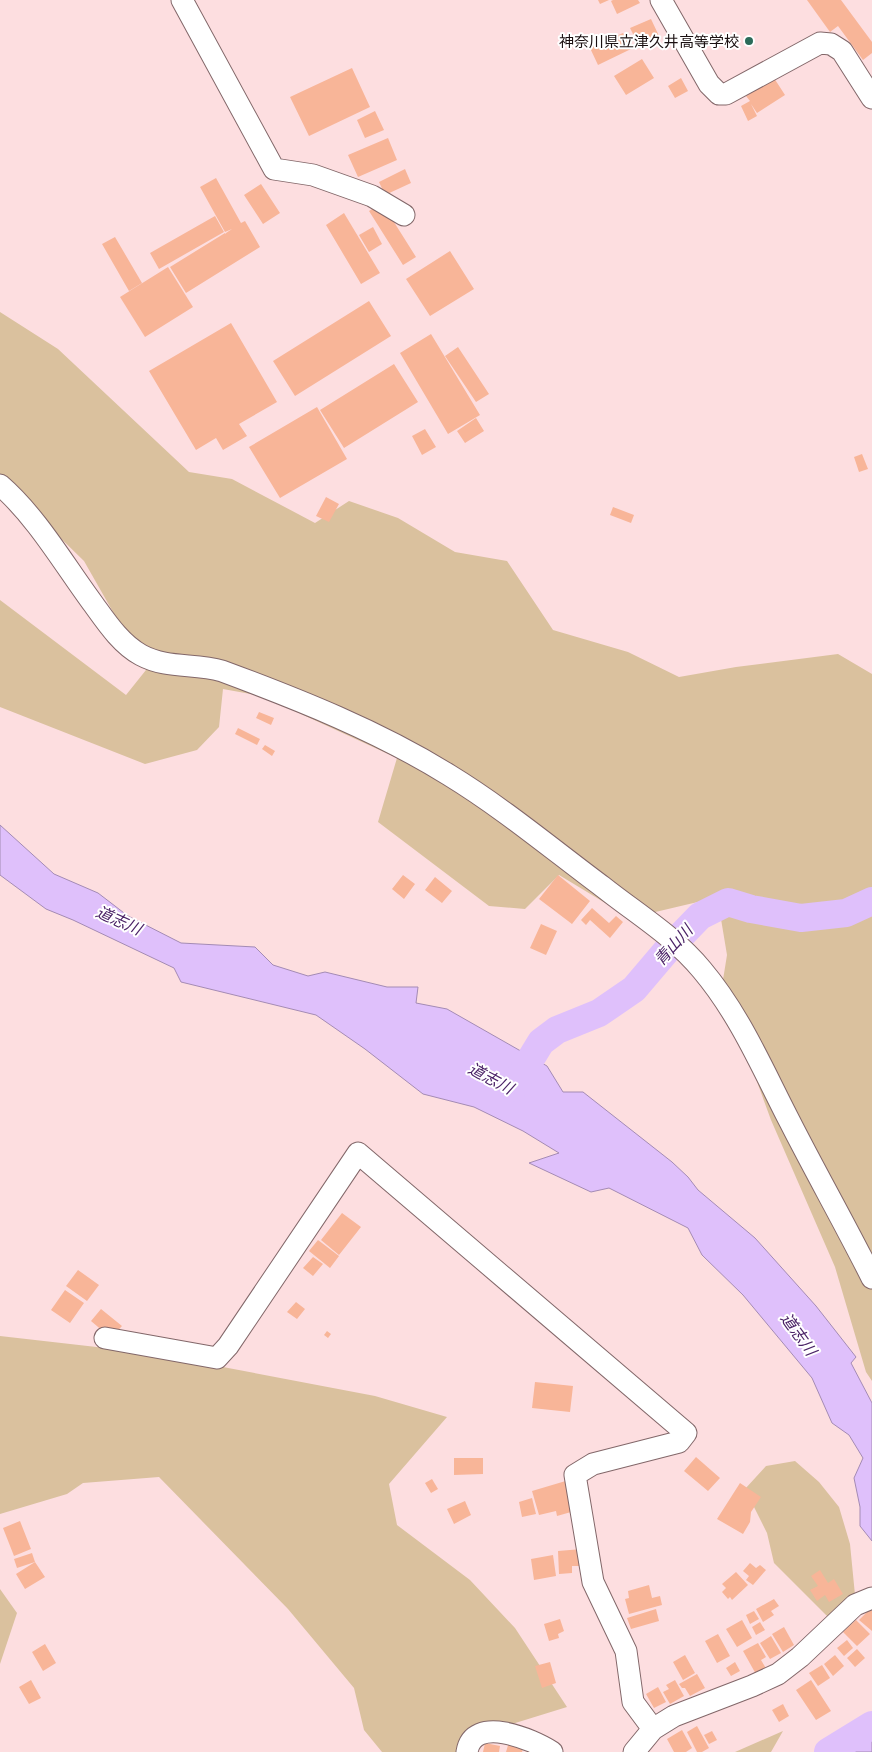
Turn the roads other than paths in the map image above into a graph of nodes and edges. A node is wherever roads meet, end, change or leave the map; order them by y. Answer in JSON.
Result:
{"nodes":[{"id":1,"x":182,"y":0,"type":"edge"},
{"id":2,"x":661,"y":0,"type":"edge"},
{"id":3,"x":872,"y":98,"type":"edge"},
{"id":4,"x":404,"y":215,"type":"dead end"},
{"id":5,"x":0,"y":486,"type":"edge"},
{"id":6,"x":872,"y":1278,"type":"edge"},
{"id":7,"x":106,"y":1338,"type":"dead end"},
{"id":8,"x":872,"y":1598,"type":"edge"},
{"id":9,"x":653,"y":1729,"type":"junction"},
{"id":10,"x":467,"y":1752,"type":"edge"},
{"id":11,"x":552,"y":1752,"type":"edge"},
{"id":12,"x":634,"y":1752,"type":"edge"}],
"edges":[{"from":1,"to":4,"type":"street"},
{"from":2,"to":3,"type":"street"},
{"from":5,"to":6,"type":"street"},
{"from":7,"to":9,"type":"street"},
{"from":8,"to":9,"type":"street"},
{"from":9,"to":12,"type":"street"},
{"from":10,"to":11,"type":"street"}]}
